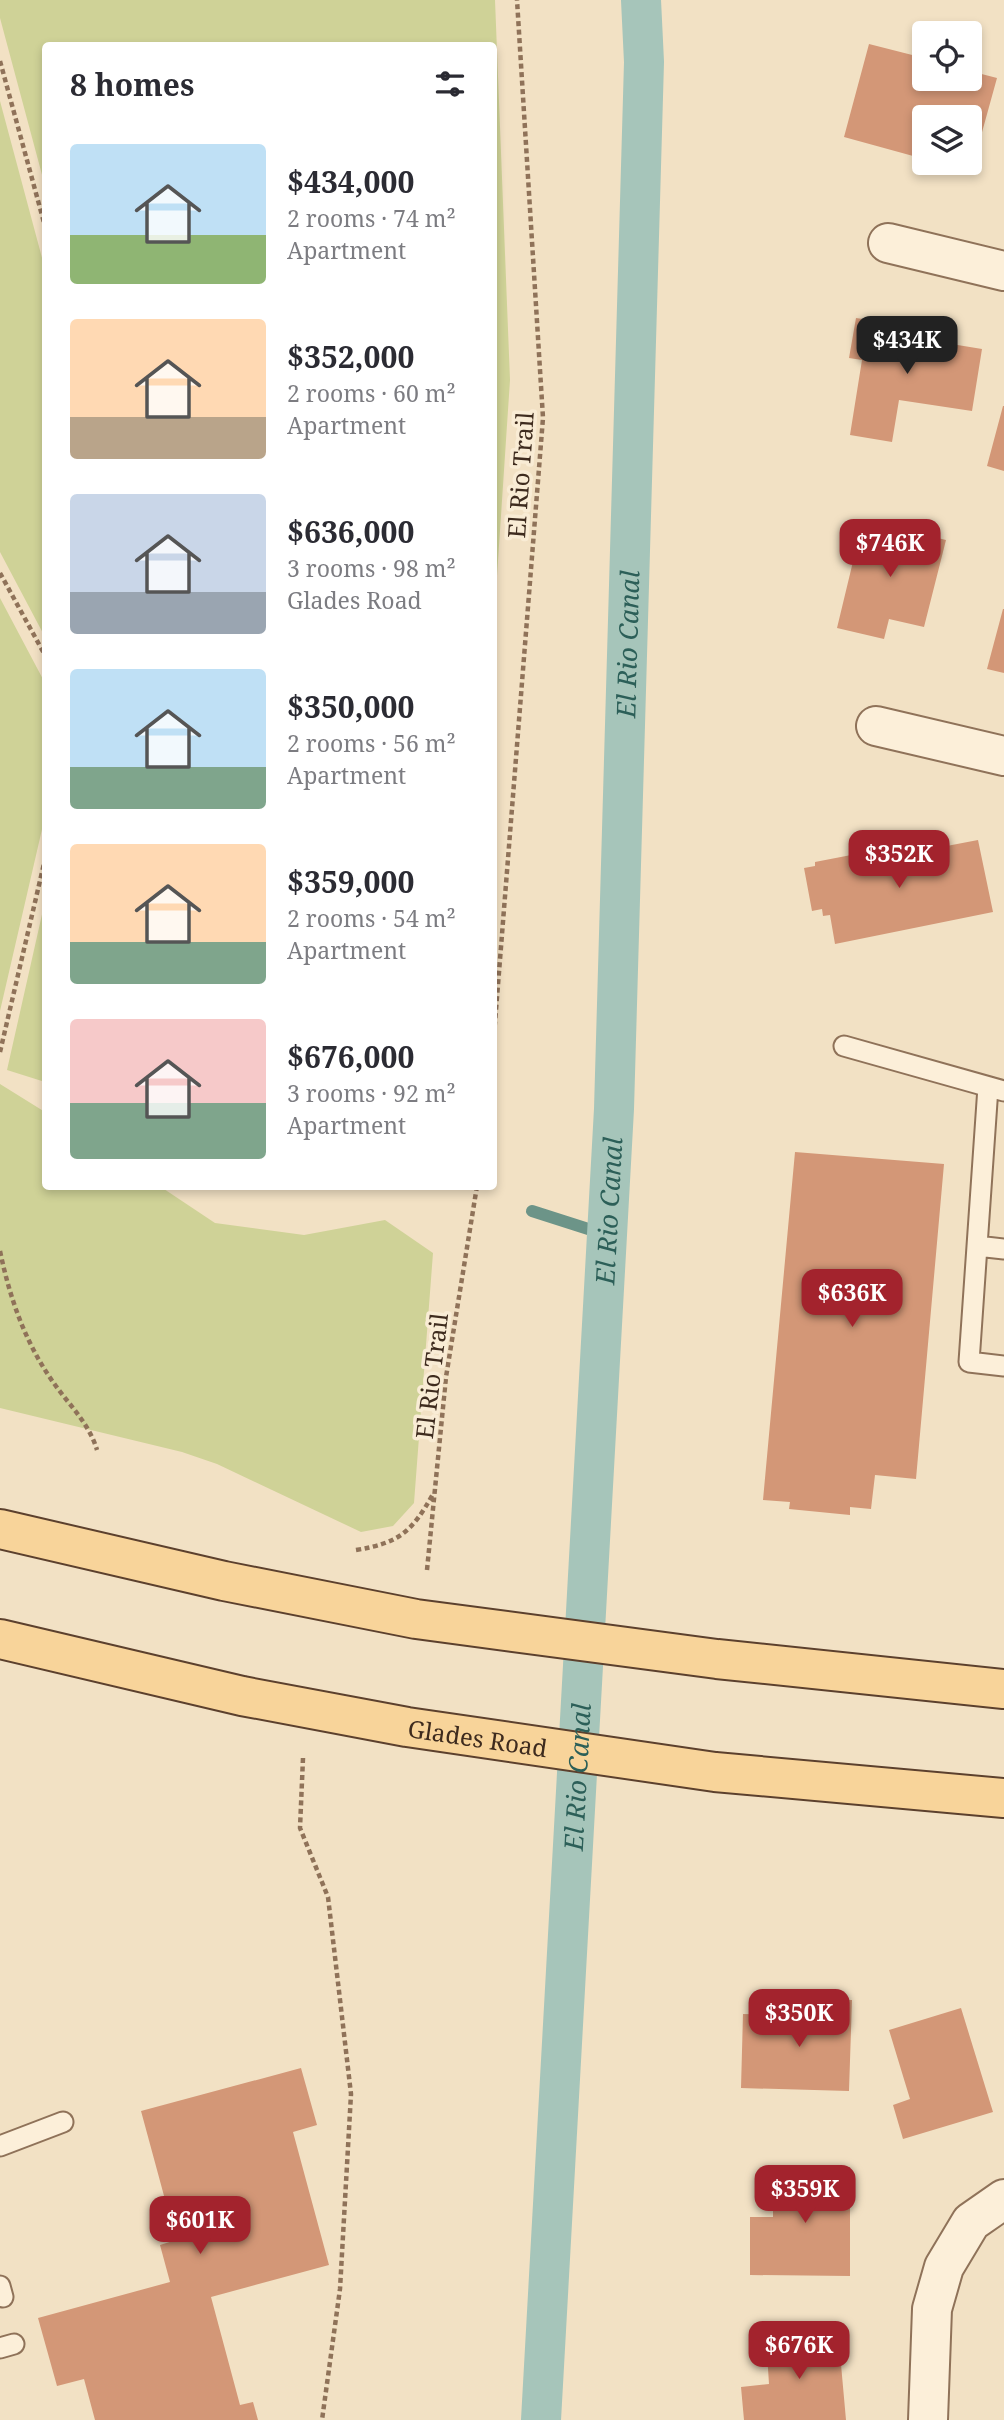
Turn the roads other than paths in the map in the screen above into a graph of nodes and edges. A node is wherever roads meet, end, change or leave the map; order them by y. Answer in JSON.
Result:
{"nodes":[{"id":1,"x":888,"y":243,"type":"dead end"},
{"id":2,"x":1004,"y":271,"type":"edge"},
{"id":3,"x":877,"y":726,"type":"dead end"},
{"id":4,"x":1004,"y":757,"type":"edge"},
{"id":5,"x":844,"y":1046,"type":"dead end"},
{"id":6,"x":996,"y":1089,"type":"edge"},
{"id":7,"x":977,"y":1246,"type":"junction"},
{"id":8,"x":1004,"y":1249,"type":"edge"},
{"id":9,"x":1004,"y":1366,"type":"edge"},
{"id":10,"x":0,"y":1529,"type":"edge"},
{"id":11,"x":0,"y":1639,"type":"edge"},
{"id":12,"x":1004,"y":1689,"type":"edge"},
{"id":13,"x":1004,"y":1798,"type":"edge"},
{"id":14,"x":63,"y":2122,"type":"dead end"},
{"id":15,"x":0,"y":2146,"type":"edge"},
{"id":16,"x":1004,"y":2199,"type":"edge"},
{"id":17,"x":928,"y":2420,"type":"edge"}],
"edges":[{"from":1,"to":2,"type":"street"},
{"from":3,"to":4,"type":"street"},
{"from":5,"to":6,"type":"lane"},
{"from":6,"to":7,"type":"lane"},
{"from":7,"to":8,"type":"lane"},
{"from":7,"to":9,"type":"lane"},
{"from":10,"to":12,"type":"main road"},
{"from":11,"to":13,"type":"main road","name":"Glades Road"},
{"from":14,"to":15,"type":"lane"},
{"from":16,"to":17,"type":"street"}]}
